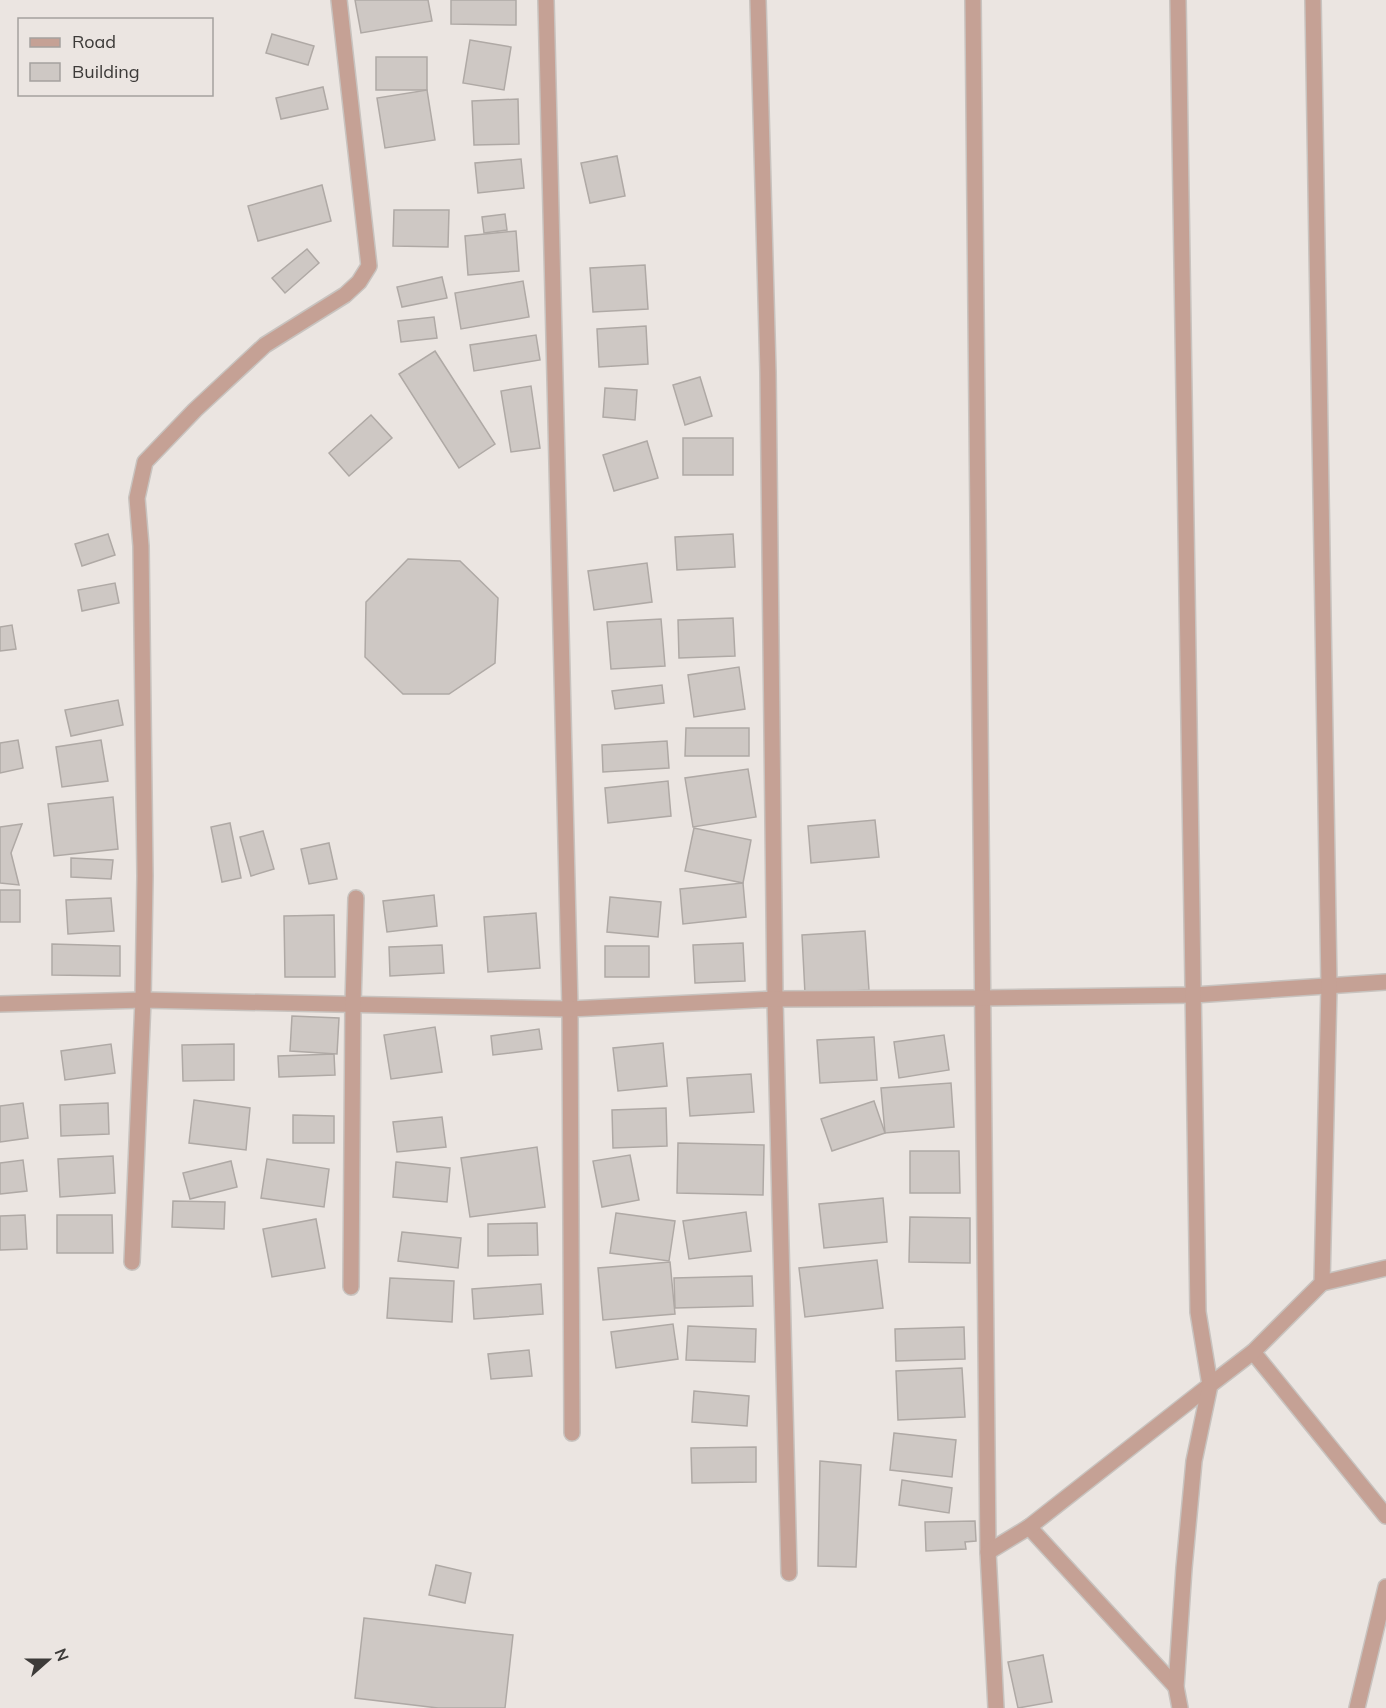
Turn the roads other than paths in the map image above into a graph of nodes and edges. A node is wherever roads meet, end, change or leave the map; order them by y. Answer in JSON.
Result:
{"nodes":[{"id":1,"x":339,"y":0,"type":"edge"},
{"id":2,"x":546,"y":0,"type":"edge"},
{"id":3,"x":758,"y":0,"type":"edge"},
{"id":4,"x":973,"y":0,"type":"edge"},
{"id":5,"x":1178,"y":0,"type":"edge"},
{"id":6,"x":1313,"y":0,"type":"edge"},
{"id":7,"x":356,"y":898,"type":"dead end"},
{"id":8,"x":1386,"y":982,"type":"edge"},
{"id":9,"x":1329,"y":986,"type":"junction"},
{"id":10,"x":1194,"y":995,"type":"junction"},
{"id":11,"x":775,"y":999,"type":"junction"},
{"id":12,"x":983,"y":999,"type":"junction"},
{"id":13,"x":143,"y":1000,"type":"junction"},
{"id":14,"x":0,"y":1004,"type":"edge"},
{"id":15,"x":353,"y":1004,"type":"junction"},
{"id":16,"x":570,"y":1009,"type":"junction"},
{"id":17,"x":132,"y":1262,"type":"dead end"},
{"id":18,"x":1386,"y":1268,"type":"edge"},
{"id":19,"x":1322,"y":1283,"type":"junction"},
{"id":20,"x":351,"y":1287,"type":"dead end"},
{"id":21,"x":1253,"y":1352,"type":"junction"},
{"id":22,"x":1210,"y":1385,"type":"junction"},
{"id":23,"x":572,"y":1433,"type":"dead end"},
{"id":24,"x":1386,"y":1516,"type":"edge"},
{"id":25,"x":1029,"y":1527,"type":"junction"},
{"id":26,"x":988,"y":1552,"type":"junction"},
{"id":27,"x":789,"y":1573,"type":"dead end"},
{"id":28,"x":1386,"y":1587,"type":"edge"},
{"id":29,"x":1176,"y":1687,"type":"junction"},
{"id":30,"x":996,"y":1708,"type":"edge"},
{"id":31,"x":1180,"y":1708,"type":"edge"},
{"id":32,"x":1357,"y":1708,"type":"edge"}],
"edges":[{"from":1,"to":13,"type":"street"},
{"from":2,"to":16,"type":"street"},
{"from":3,"to":11,"type":"street"},
{"from":4,"to":12,"type":"street"},
{"from":5,"to":10,"type":"street"},
{"from":6,"to":9,"type":"street"},
{"from":7,"to":15,"type":"street"},
{"from":8,"to":9,"type":"street"},
{"from":9,"to":10,"type":"street"},
{"from":9,"to":19,"type":"street"},
{"from":10,"to":12,"type":"street"},
{"from":10,"to":22,"type":"street"},
{"from":11,"to":12,"type":"street"},
{"from":11,"to":16,"type":"street"},
{"from":11,"to":27,"type":"street"},
{"from":12,"to":26,"type":"street"},
{"from":13,"to":14,"type":"street"},
{"from":13,"to":15,"type":"street"},
{"from":13,"to":17,"type":"street"},
{"from":15,"to":16,"type":"street"},
{"from":15,"to":20,"type":"street"},
{"from":16,"to":23,"type":"street"},
{"from":18,"to":19,"type":"street"},
{"from":19,"to":21,"type":"street"},
{"from":21,"to":22,"type":"street"},
{"from":21,"to":24,"type":"street"},
{"from":22,"to":25,"type":"street"},
{"from":22,"to":29,"type":"street"},
{"from":25,"to":26,"type":"street"},
{"from":25,"to":29,"type":"street"},
{"from":26,"to":30,"type":"street"},
{"from":28,"to":32,"type":"street"},
{"from":29,"to":31,"type":"street"}]}
